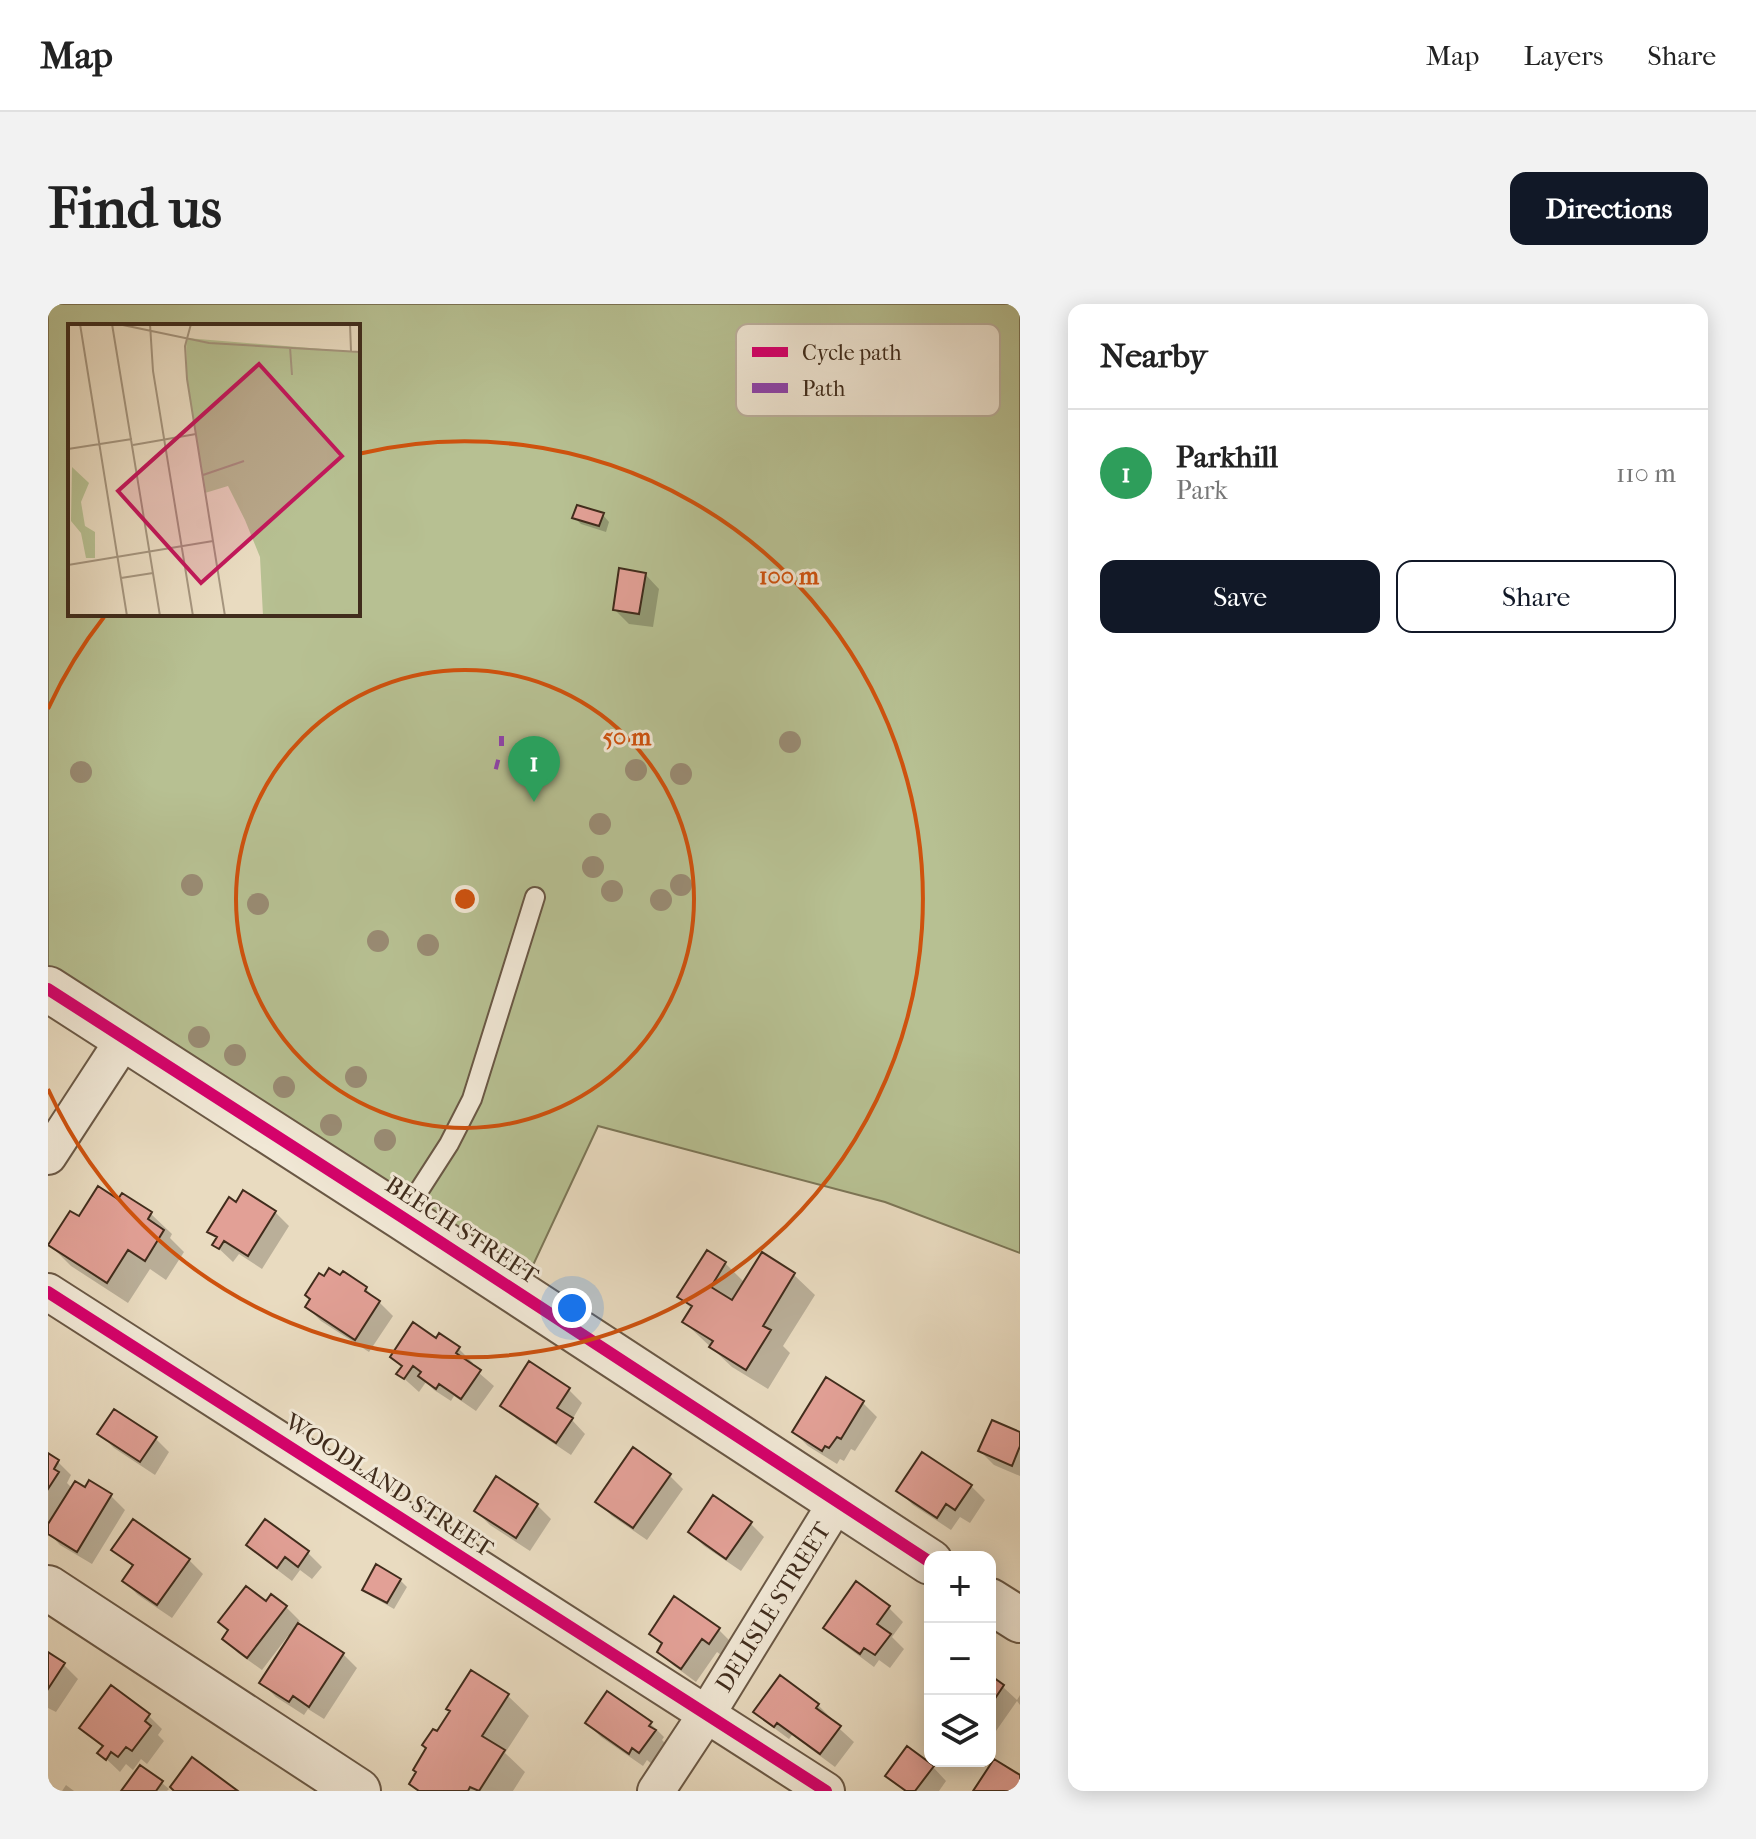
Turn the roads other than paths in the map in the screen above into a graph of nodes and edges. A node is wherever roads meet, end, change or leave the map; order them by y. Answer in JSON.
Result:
{"nodes":[{"id":1,"x":535,"y":897,"type":"dead end"},
{"id":2,"x":48,"y":989,"type":"edge"},
{"id":3,"x":125,"y":1038,"type":"junction"},
{"id":4,"x":48,"y":1156,"type":"edge"},
{"id":5,"x":402,"y":1217,"type":"junction"},
{"id":6,"x":48,"y":1292,"type":"edge"},
{"id":7,"x":837,"y":1502,"type":"junction"},
{"id":8,"x":924,"y":1558,"type":"edge"},
{"id":9,"x":48,"y":1588,"type":"edge"},
{"id":10,"x":996,"y":1605,"type":"edge"},
{"id":11,"x":1020,"y":1620,"type":"edge"},
{"id":12,"x":706,"y":1715,"type":"junction"},
{"id":13,"x":358,"y":1791,"type":"edge"},
{"id":14,"x":656,"y":1791,"type":"edge"},
{"id":15,"x":826,"y":1791,"type":"edge"}],
"edges":[{"from":1,"to":5,"type":"lane"},
{"from":2,"to":3,"type":"street","name":"BEECH STREET"},
{"from":3,"to":4,"type":"street"},
{"from":3,"to":5,"type":"street","name":"BEECH STREET"},
{"from":5,"to":7,"type":"street","name":"BEECH STREET"},
{"from":6,"to":12,"type":"street","name":"WOODLAND STREET"},
{"from":7,"to":8,"type":"street","name":"BEECH STREET"},
{"from":7,"to":12,"type":"street","name":"DELISLE STREET"},
{"from":9,"to":13,"type":"street"},
{"from":10,"to":11,"type":"street"},
{"from":12,"to":14,"type":"street","name":"DELISLE STREET"},
{"from":12,"to":15,"type":"street","name":"WOODLAND STREET"}]}
